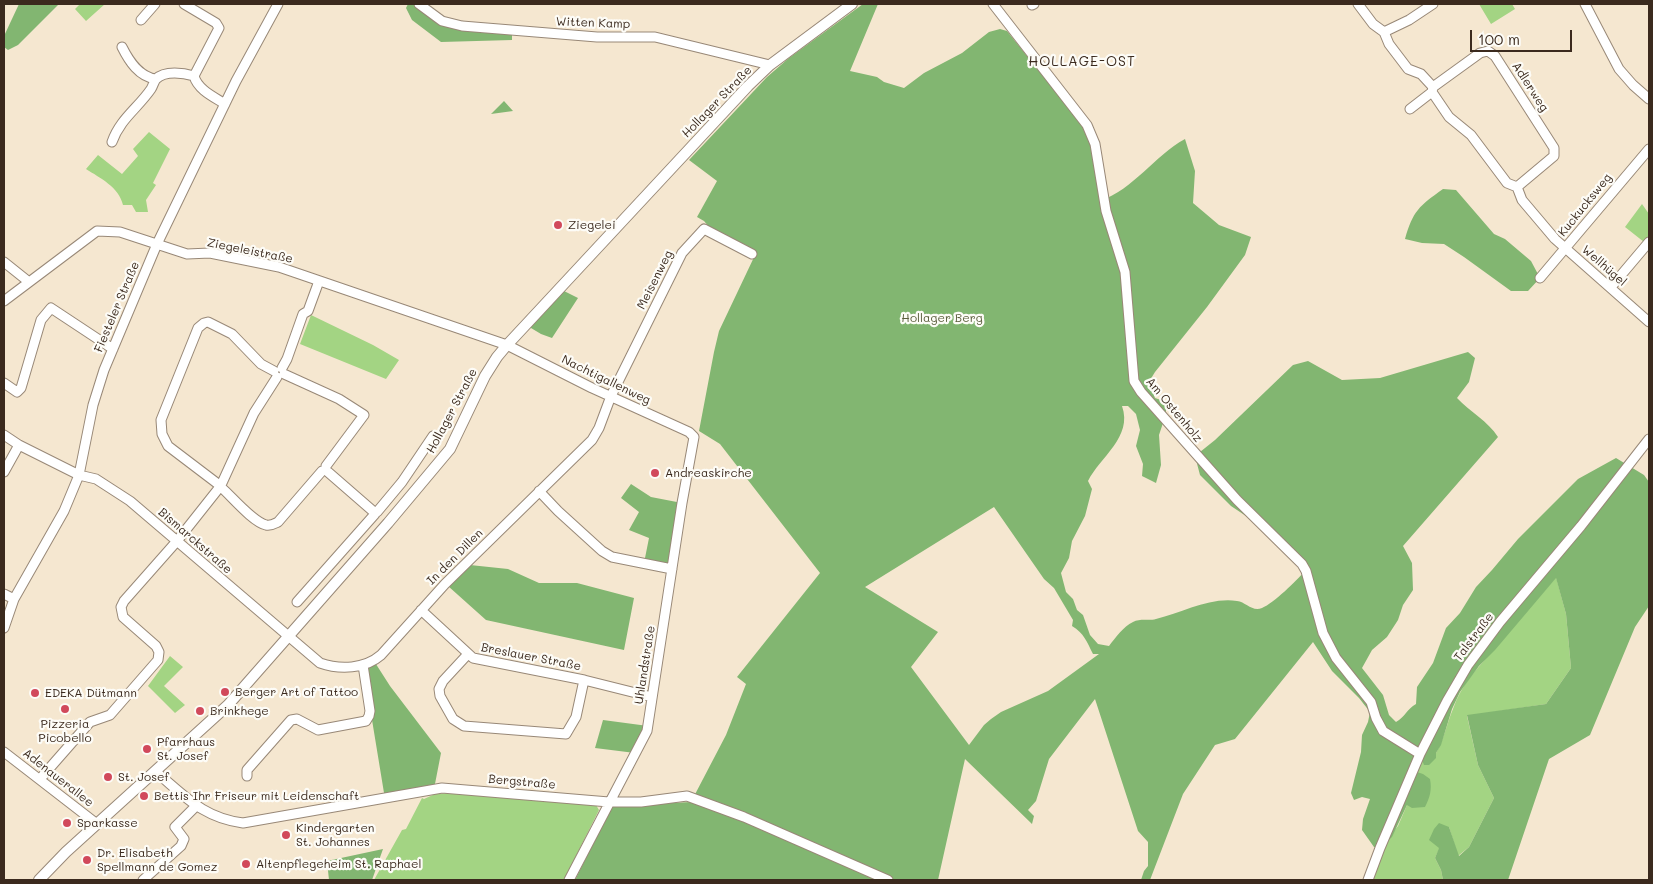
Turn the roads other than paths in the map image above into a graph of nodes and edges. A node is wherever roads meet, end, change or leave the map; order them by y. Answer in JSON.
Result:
{"nodes":[{"id":1,"x":155,"y":4,"type":"edge"},
{"id":2,"x":184,"y":4,"type":"edge"},
{"id":3,"x":278,"y":4,"type":"edge"},
{"id":4,"x":419,"y":4,"type":"edge"},
{"id":5,"x":852,"y":4,"type":"edge"},
{"id":6,"x":992,"y":4,"type":"edge"},
{"id":7,"x":1358,"y":4,"type":"edge"},
{"id":8,"x":1433,"y":4,"type":"edge"},
{"id":9,"x":1585,"y":4,"type":"edge"},
{"id":10,"x":141,"y":20,"type":"dead end"},
{"id":11,"x":1384,"y":32,"type":"junction"},
{"id":12,"x":122,"y":46,"type":"dead end"},
{"id":13,"x":770,"y":65,"type":"junction"},
{"id":14,"x":194,"y":76,"type":"junction"},
{"id":15,"x":156,"y":79,"type":"junction"},
{"id":16,"x":1433,"y":90,"type":"junction"},
{"id":17,"x":1649,"y":99,"type":"edge"},
{"id":18,"x":225,"y":104,"type":"junction"},
{"id":19,"x":1410,"y":109,"type":"dead end"},
{"id":20,"x":112,"y":142,"type":"dead end"},
{"id":21,"x":1649,"y":149,"type":"edge"},
{"id":22,"x":1517,"y":187,"type":"junction"},
{"id":23,"x":1649,"y":242,"type":"edge"},
{"id":24,"x":157,"y":244,"type":"junction"},
{"id":25,"x":1566,"y":249,"type":"junction"},
{"id":26,"x":752,"y":254,"type":"dead end"},
{"id":27,"x":4,"y":262,"type":"edge"},
{"id":28,"x":1540,"y":278,"type":"dead end"},
{"id":29,"x":319,"y":280,"type":"junction"},
{"id":30,"x":29,"y":282,"type":"junction"},
{"id":31,"x":1611,"y":287,"type":"junction"},
{"id":32,"x":4,"y":301,"type":"edge"},
{"id":33,"x":1649,"y":322,"type":"edge"},
{"id":34,"x":507,"y":345,"type":"junction"},
{"id":35,"x":113,"y":349,"type":"junction"},
{"id":36,"x":279,"y":372,"type":"junction"},
{"id":37,"x":4,"y":383,"type":"edge"},
{"id":38,"x":610,"y":396,"type":"junction"},
{"id":39,"x":4,"y":435,"type":"edge"},
{"id":40,"x":433,"y":436,"type":"dead end"},
{"id":41,"x":694,"y":437,"type":"joint"},
{"id":42,"x":1649,"y":439,"type":"edge"},
{"id":43,"x":19,"y":445,"type":"junction"},
{"id":44,"x":325,"y":469,"type":"junction"},
{"id":45,"x":4,"y":472,"type":"edge"},
{"id":46,"x":79,"y":475,"type":"junction"},
{"id":47,"x":220,"y":486,"type":"junction"},
{"id":48,"x":539,"y":491,"type":"junction"},
{"id":49,"x":376,"y":513,"type":"junction"},
{"id":50,"x":388,"y":523,"type":"junction"},
{"id":51,"x":177,"y":541,"type":"junction"},
{"id":52,"x":672,"y":569,"type":"junction"},
{"id":53,"x":4,"y":594,"type":"edge"},
{"id":54,"x":14,"y":599,"type":"junction"},
{"id":55,"x":297,"y":602,"type":"dead end"},
{"id":56,"x":421,"y":610,"type":"junction"},
{"id":57,"x":4,"y":628,"type":"edge"},
{"id":58,"x":288,"y":638,"type":"junction"},
{"id":59,"x":468,"y":654,"type":"junction"},
{"id":60,"x":363,"y":665,"type":"junction"},
{"id":61,"x":584,"y":680,"type":"junction"},
{"id":62,"x":652,"y":696,"type":"junction"},
{"id":63,"x":4,"y":752,"type":"edge"},
{"id":64,"x":1420,"y":754,"type":"junction"},
{"id":65,"x":156,"y":772,"type":"junction"},
{"id":66,"x":247,"y":776,"type":"dead end"},
{"id":67,"x":40,"y":779,"type":"junction"},
{"id":68,"x":609,"y":802,"type":"junction"},
{"id":69,"x":196,"y":806,"type":"junction"},
{"id":70,"x":97,"y":824,"type":"junction"},
{"id":71,"x":39,"y":880,"type":"edge"},
{"id":72,"x":143,"y":880,"type":"edge"},
{"id":73,"x":569,"y":880,"type":"edge"},
{"id":74,"x":888,"y":880,"type":"edge"},
{"id":75,"x":1368,"y":880,"type":"edge"}],
"edges":[{"from":1,"to":10,"type":"street"},
{"from":2,"to":14,"type":"street"},
{"from":3,"to":18,"type":"street","name":"Fiesteler Straße"},
{"from":4,"to":13,"type":"street","name":"Witten Kamp"},
{"from":5,"to":13,"type":"main road","name":"Hollager Straße"},
{"from":6,"to":64,"type":"street","name":"Am Ostenholz"},
{"from":7,"to":11,"type":"street"},
{"from":8,"to":11,"type":"street"},
{"from":9,"to":17,"type":"street"},
{"from":11,"to":16,"type":"street"},
{"from":12,"to":15,"type":"street"},
{"from":13,"to":34,"type":"main road","name":"Hollager Straße"},
{"from":14,"to":15,"type":"street"},
{"from":14,"to":18,"type":"street"},
{"from":15,"to":20,"type":"street"},
{"from":16,"to":19,"type":"street"},
{"from":16,"to":22,"type":"street"},
{"from":16,"to":22,"type":"street","name":"Adlerweg"},
{"from":18,"to":24,"type":"street","name":"Fiesteler Straße"},
{"from":21,"to":25,"type":"street","name":"Kuckucksweg"},
{"from":22,"to":25,"type":"street","name":"Wellhügel"},
{"from":23,"to":31,"type":"street"},
{"from":24,"to":29,"type":"street","name":"Ziegeleistraße"},
{"from":24,"to":30,"type":"street","name":"Ziegeleistraße"},
{"from":24,"to":35,"type":"street","name":"Fiesteler Straße"},
{"from":25,"to":28,"type":"street","name":"Kuckucksweg"},
{"from":25,"to":31,"type":"street","name":"Wellhügel"},
{"from":26,"to":38,"type":"street","name":"Meisenweg"},
{"from":27,"to":30,"type":"street"},
{"from":29,"to":34,"type":"street","name":"Ziegeleistraße"},
{"from":29,"to":36,"type":"street"},
{"from":30,"to":32,"type":"street","name":"Ziegeleistraße"},
{"from":31,"to":33,"type":"street","name":"Wellhügel"},
{"from":34,"to":38,"type":"street","name":"Nachtigallenweg"},
{"from":34,"to":50,"type":"main road","name":"Hollager Straße"},
{"from":35,"to":37,"type":"street"},
{"from":35,"to":46,"type":"street","name":"Fiesteler Straße"},
{"from":36,"to":44,"type":"street"},
{"from":36,"to":47,"type":"street"},
{"from":36,"to":47,"type":"street"},
{"from":38,"to":41,"type":"street","name":"Nachtigallenweg"},
{"from":38,"to":48,"type":"street","name":"In den Dillen"},
{"from":39,"to":43,"type":"street","name":"Bismarckstraße"},
{"from":40,"to":49,"type":"street"},
{"from":41,"to":52,"type":"street","name":"Uhlandstraße"},
{"from":42,"to":64,"type":"street","name":"Talstraße"},
{"from":43,"to":45,"type":"street"},
{"from":43,"to":46,"type":"street","name":"Bismarckstraße"},
{"from":44,"to":47,"type":"street"},
{"from":44,"to":49,"type":"street"},
{"from":46,"to":51,"type":"street","name":"Bismarckstraße"},
{"from":46,"to":54,"type":"street","name":"Fiesteler Straße"},
{"from":47,"to":51,"type":"street"},
{"from":48,"to":52,"type":"street"},
{"from":48,"to":56,"type":"street","name":"In den Dillen"},
{"from":49,"to":50,"type":"street"},
{"from":49,"to":55,"type":"street"},
{"from":50,"to":58,"type":"main road","name":"Hollager Straße"},
{"from":51,"to":58,"type":"street","name":"Bismarckstraße"},
{"from":51,"to":67,"type":"street"},
{"from":52,"to":62,"type":"street","name":"Uhlandstraße"},
{"from":53,"to":54,"type":"street"},
{"from":54,"to":57,"type":"street","name":"Fiesteler Straße"},
{"from":56,"to":59,"type":"street","name":"Breslauer Straße"},
{"from":56,"to":60,"type":"street","name":"In den Dillen"},
{"from":58,"to":60,"type":"street","name":"In den Dillen"},
{"from":58,"to":65,"type":"main road","name":"Hollager Straße"},
{"from":59,"to":61,"type":"street","name":"Breslauer Straße"},
{"from":59,"to":61,"type":"street"},
{"from":60,"to":66,"type":"street"},
{"from":61,"to":62,"type":"street","name":"Breslauer Straße"},
{"from":62,"to":68,"type":"street","name":"Uhlandstraße"},
{"from":63,"to":67,"type":"street","name":"Adenauerallee"},
{"from":64,"to":75,"type":"street","name":"Talstraße"},
{"from":65,"to":69,"type":"street","name":"Bergstraße"},
{"from":65,"to":70,"type":"main road","name":"Hollager Straße"},
{"from":67,"to":70,"type":"street","name":"Adenauerallee"},
{"from":68,"to":69,"type":"street","name":"Bergstraße"},
{"from":68,"to":73,"type":"street","name":"Uhlandstraße"},
{"from":68,"to":74,"type":"street","name":"Bergstraße"},
{"from":69,"to":72,"type":"street"},
{"from":70,"to":71,"type":"main road","name":"Hollager Straße"}]}
